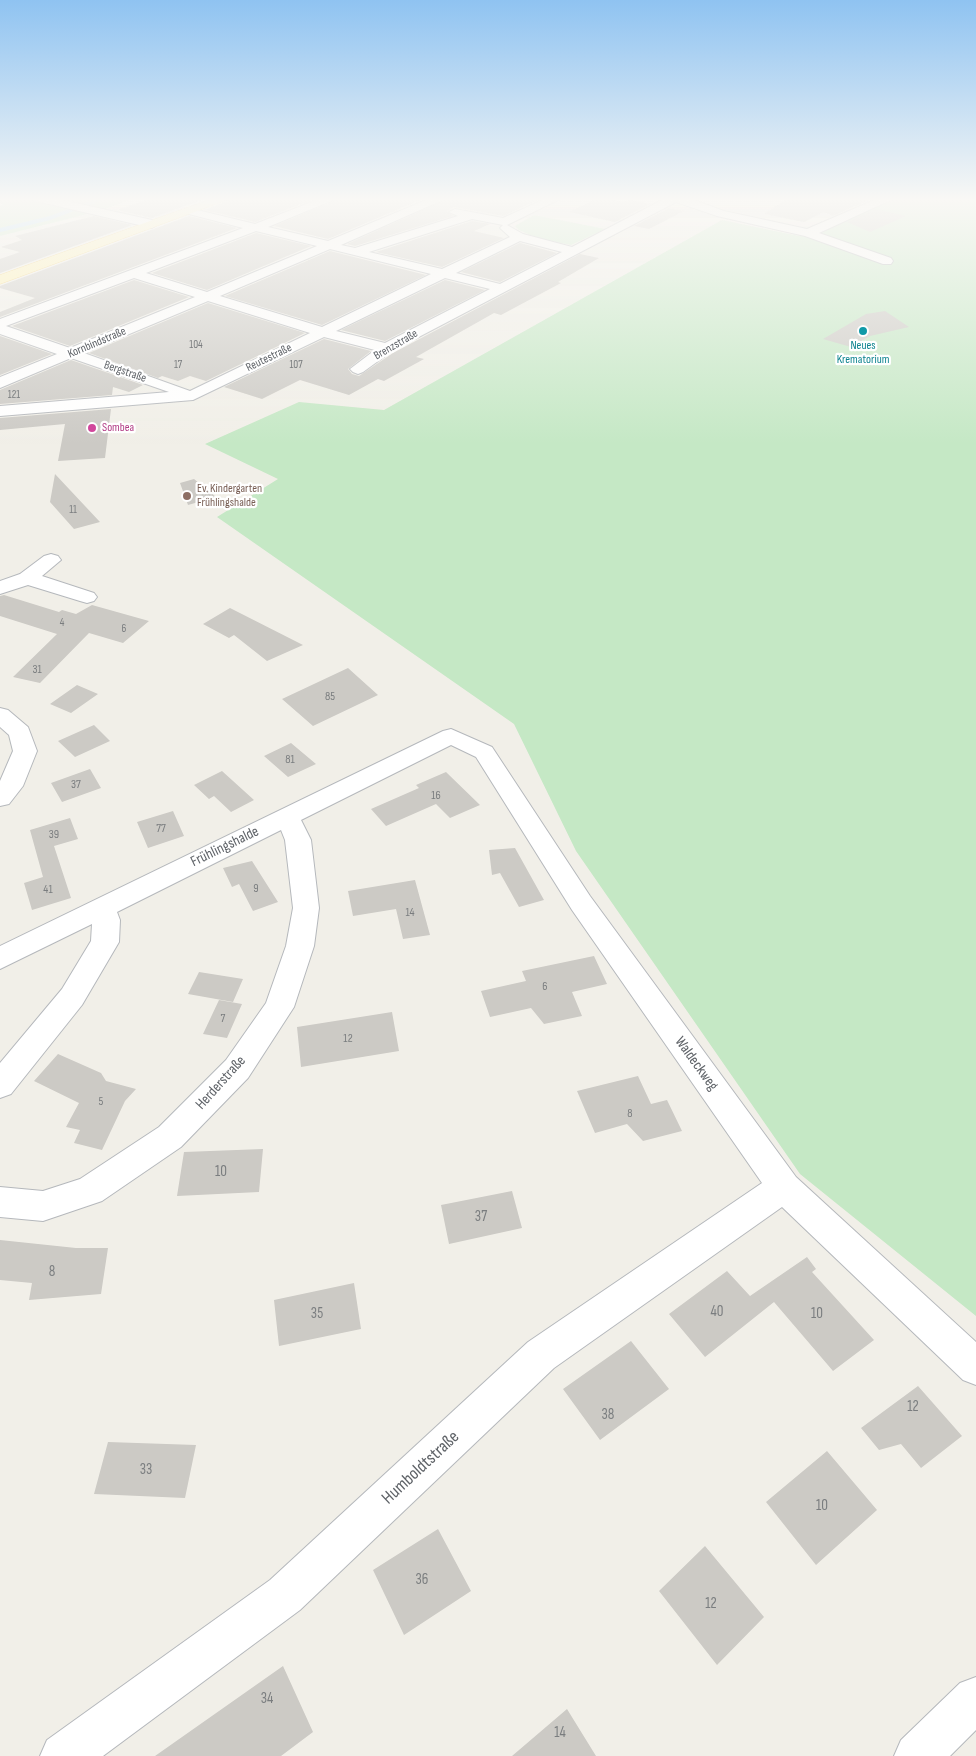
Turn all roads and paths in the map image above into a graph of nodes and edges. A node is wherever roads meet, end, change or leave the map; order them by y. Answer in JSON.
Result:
{"nodes":[{"id":1,"x":115,"y":280,"type":"edge"},
{"id":2,"x":156,"y":280,"type":"edge"},
{"id":3,"x":248,"y":280,"type":"edge"},
{"id":4,"x":431,"y":280,"type":"edge"},
{"id":5,"x":469,"y":280,"type":"edge"},
{"id":6,"x":517,"y":280,"type":"edge"},
{"id":7,"x":502,"y":288,"type":"junction"},
{"id":8,"x":209,"y":296,"type":"junction"},
{"id":9,"x":0,"y":324,"type":"edge"},
{"id":10,"x":0,"y":329,"type":"edge"},
{"id":11,"x":322,"y":332,"type":"junction"},
{"id":12,"x":387,"y":348,"type":"junction"},
{"id":13,"x":72,"y":354,"type":"junction"},
{"id":14,"x":358,"y":369,"type":"dead end"},
{"id":15,"x":0,"y":383,"type":"edge"},
{"id":16,"x":193,"y":395,"type":"junction"},
{"id":17,"x":0,"y":411,"type":"edge"},
{"id":18,"x":51,"y":560,"type":"dead end"},
{"id":19,"x":27,"y":578,"type":"junction"},
{"id":20,"x":0,"y":588,"type":"edge"},
{"id":21,"x":87,"y":597,"type":"dead end"},
{"id":22,"x":0,"y":714,"type":"edge"},
{"id":23,"x":451,"y":736,"type":"joint"},
{"id":24,"x":0,"y":798,"type":"edge"},
{"id":25,"x":287,"y":817,"type":"junction"},
{"id":26,"x":102,"y":908,"type":"junction"},
{"id":27,"x":0,"y":958,"type":"edge"},
{"id":28,"x":0,"y":1085,"type":"edge"},
{"id":29,"x":784,"y":1187,"type":"junction"},
{"id":30,"x":0,"y":1202,"type":"edge"},
{"id":31,"x":976,"y":1367,"type":"edge"},
{"id":32,"x":976,"y":1699,"type":"edge"},
{"id":33,"x":63,"y":1756,"type":"edge"},
{"id":34,"x":917,"y":1756,"type":"edge"}],
"edges":[{"from":1,"to":9,"type":"street"},
{"from":2,"to":8,"type":"street"},
{"from":3,"to":8,"type":"street","name":"Kornbindstraße"},
{"from":4,"to":11,"type":"street","name":"Reutestraße"},
{"from":5,"to":7,"type":"street"},
{"from":6,"to":7,"type":"street","name":"Brenzstraße"},
{"from":7,"to":12,"type":"street","name":"Brenzstraße"},
{"from":8,"to":11,"type":"street"},
{"from":8,"to":13,"type":"street","name":"Kornbindstraße"},
{"from":10,"to":13,"type":"street","name":"Bergstraße"},
{"from":11,"to":12,"type":"street"},
{"from":11,"to":16,"type":"street","name":"Reutestraße"},
{"from":12,"to":14,"type":"street","name":"Brenzstraße"},
{"from":13,"to":15,"type":"street","name":"Kornbindstraße"},
{"from":13,"to":16,"type":"street","name":"Bergstraße"},
{"from":16,"to":17,"type":"street","name":"Reutestraße"},
{"from":18,"to":19,"type":"street"},
{"from":19,"to":20,"type":"street"},
{"from":19,"to":21,"type":"street"},
{"from":22,"to":24,"type":"street"},
{"from":23,"to":25,"type":"street","name":"Frühlingshalde"},
{"from":23,"to":29,"type":"street","name":"Waldeckweg"},
{"from":25,"to":26,"type":"street","name":"Frühlingshalde"},
{"from":25,"to":30,"type":"street","name":"Herderstraße"},
{"from":26,"to":27,"type":"street","name":"Frühlingshalde"},
{"from":26,"to":28,"type":"street"},
{"from":29,"to":31,"type":"street","name":"Waldeckweg"},
{"from":29,"to":33,"type":"street","name":"Humboldtstraße"},
{"from":32,"to":34,"type":"street"}]}
